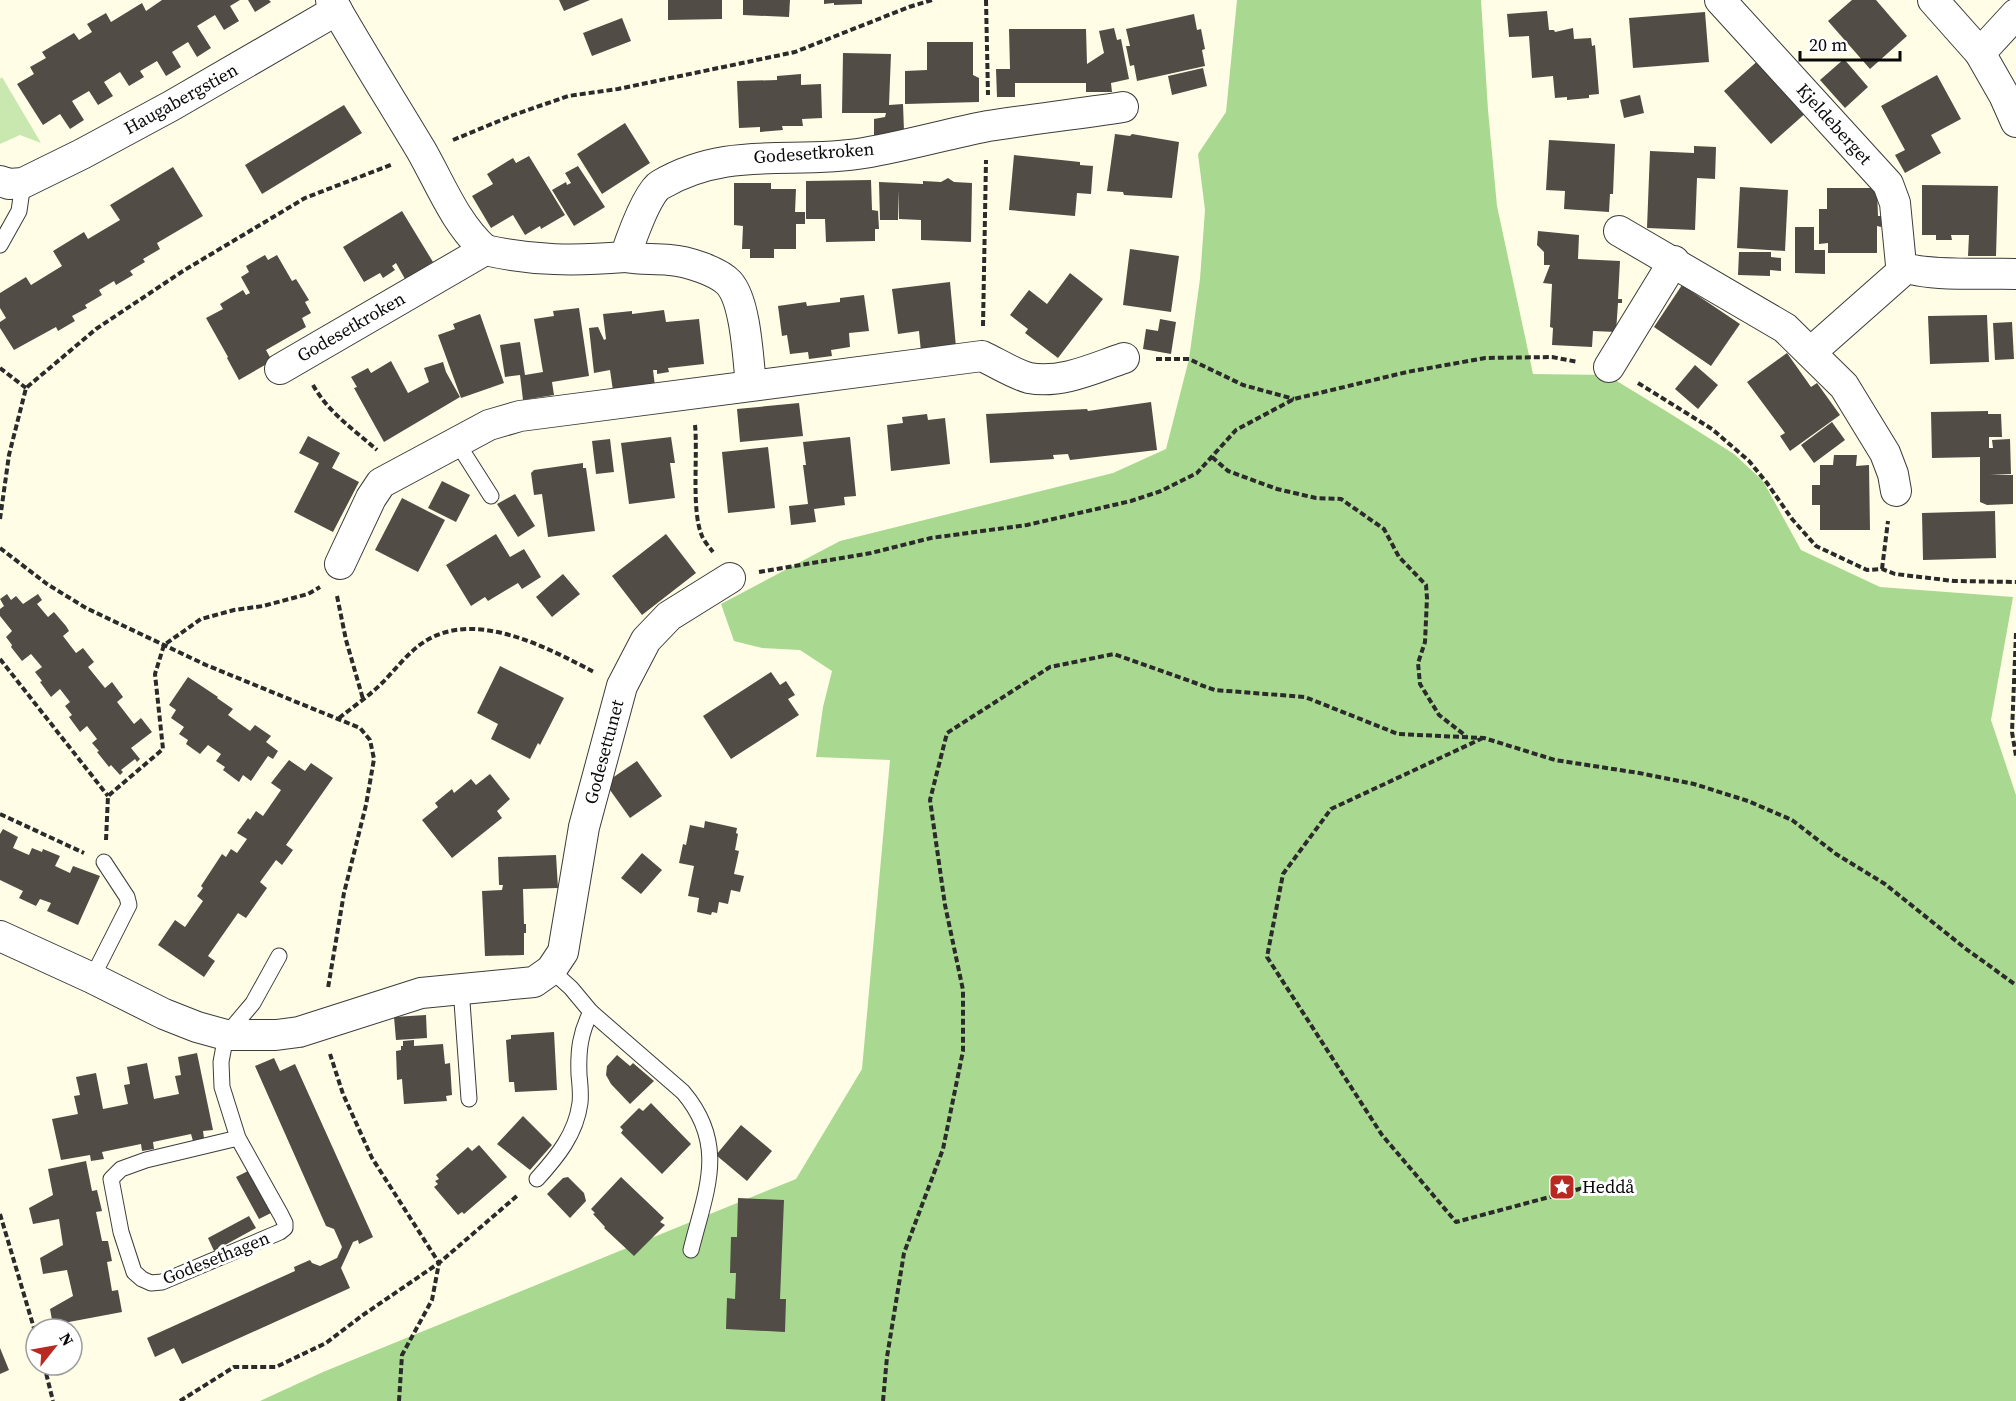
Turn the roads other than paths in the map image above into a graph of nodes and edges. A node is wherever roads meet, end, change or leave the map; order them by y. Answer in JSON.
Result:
{"nodes":[{"id":1,"x":1720,"y":0,"type":"edge"},
{"id":2,"x":1933,"y":0,"type":"edge"},
{"id":3,"x":334,"y":5,"type":"edge"},
{"id":4,"x":2016,"y":14,"type":"edge"},
{"id":5,"x":1980,"y":53,"type":"junction"},
{"id":6,"x":1123,"y":107,"type":"dead end"},
{"id":7,"x":2016,"y":122,"type":"edge"},
{"id":8,"x":11,"y":182,"type":"edge"},
{"id":9,"x":1619,"y":231,"type":"dead end"},
{"id":10,"x":0,"y":245,"type":"edge"},
{"id":11,"x":485,"y":250,"type":"junction"},
{"id":12,"x":625,"y":257,"type":"junction"},
{"id":13,"x":1674,"y":261,"type":"junction"},
{"id":14,"x":1906,"y":268,"type":"junction"},
{"id":15,"x":2016,"y":274,"type":"edge"},
{"id":16,"x":1811,"y":352,"type":"junction"},
{"id":17,"x":1124,"y":358,"type":"road end"},
{"id":18,"x":289,"y":364,"type":"road end"},
{"id":19,"x":1609,"y":367,"type":"road end"},
{"id":20,"x":751,"y":385,"type":"junction"},
{"id":21,"x":456,"y":441,"type":"junction"},
{"id":22,"x":1896,"y":491,"type":"road end"},
{"id":23,"x":490,"y":496,"type":"dead end"},
{"id":24,"x":337,"y":568,"type":"road end"},
{"id":25,"x":730,"y":578,"type":"road end"},
{"id":26,"x":104,"y":862,"type":"road end"},
{"id":27,"x":0,"y":936,"type":"edge"},
{"id":28,"x":279,"y":956,"type":"dead end"},
{"id":29,"x":551,"y":970,"type":"junction"},
{"id":30,"x":92,"y":978,"type":"junction"},
{"id":31,"x":461,"y":988,"type":"junction"},
{"id":32,"x":591,"y":1012,"type":"junction"},
{"id":33,"x":226,"y":1035,"type":"junction"},
{"id":34,"x":469,"y":1099,"type":"dead end"},
{"id":35,"x":238,"y":1138,"type":"junction"},
{"id":36,"x":537,"y":1179,"type":"road end"},
{"id":37,"x":691,"y":1250,"type":"dead end"}],
"edges":[{"from":1,"to":14,"type":"street","name":"Kjeldeberget"},
{"from":2,"to":5,"type":"street"},
{"from":3,"to":8,"type":"street","name":"Haugabergstien"},
{"from":3,"to":11,"type":"street"},
{"from":4,"to":5,"type":"street"},
{"from":5,"to":7,"type":"street"},
{"from":6,"to":12,"type":"street","name":"Godesetkroken"},
{"from":8,"to":10,"type":"lane","name":"Haugabergstien"},
{"from":9,"to":13,"type":"street"},
{"from":11,"to":12,"type":"street"},
{"from":11,"to":18,"type":"street","name":"Godesetkroken"},
{"from":12,"to":20,"type":"street"},
{"from":13,"to":16,"type":"street"},
{"from":13,"to":19,"type":"street"},
{"from":14,"to":15,"type":"street"},
{"from":14,"to":16,"type":"street"},
{"from":16,"to":22,"type":"street"},
{"from":17,"to":20,"type":"street"},
{"from":20,"to":21,"type":"street"},
{"from":21,"to":23,"type":"lane"},
{"from":21,"to":24,"type":"street"},
{"from":25,"to":29,"type":"street","name":"Godesettunet"},
{"from":26,"to":30,"type":"lane"},
{"from":27,"to":30,"type":"street"},
{"from":28,"to":33,"type":"lane"},
{"from":29,"to":31,"type":"street"},
{"from":29,"to":32,"type":"lane"},
{"from":30,"to":33,"type":"street"},
{"from":31,"to":33,"type":"street"},
{"from":31,"to":34,"type":"lane"},
{"from":32,"to":36,"type":"lane"},
{"from":32,"to":37,"type":"lane"},
{"from":33,"to":35,"type":"lane","name":"Godesethagen"},
{"from":35,"to":35,"type":"lane","name":"Godesethagen"}]}
